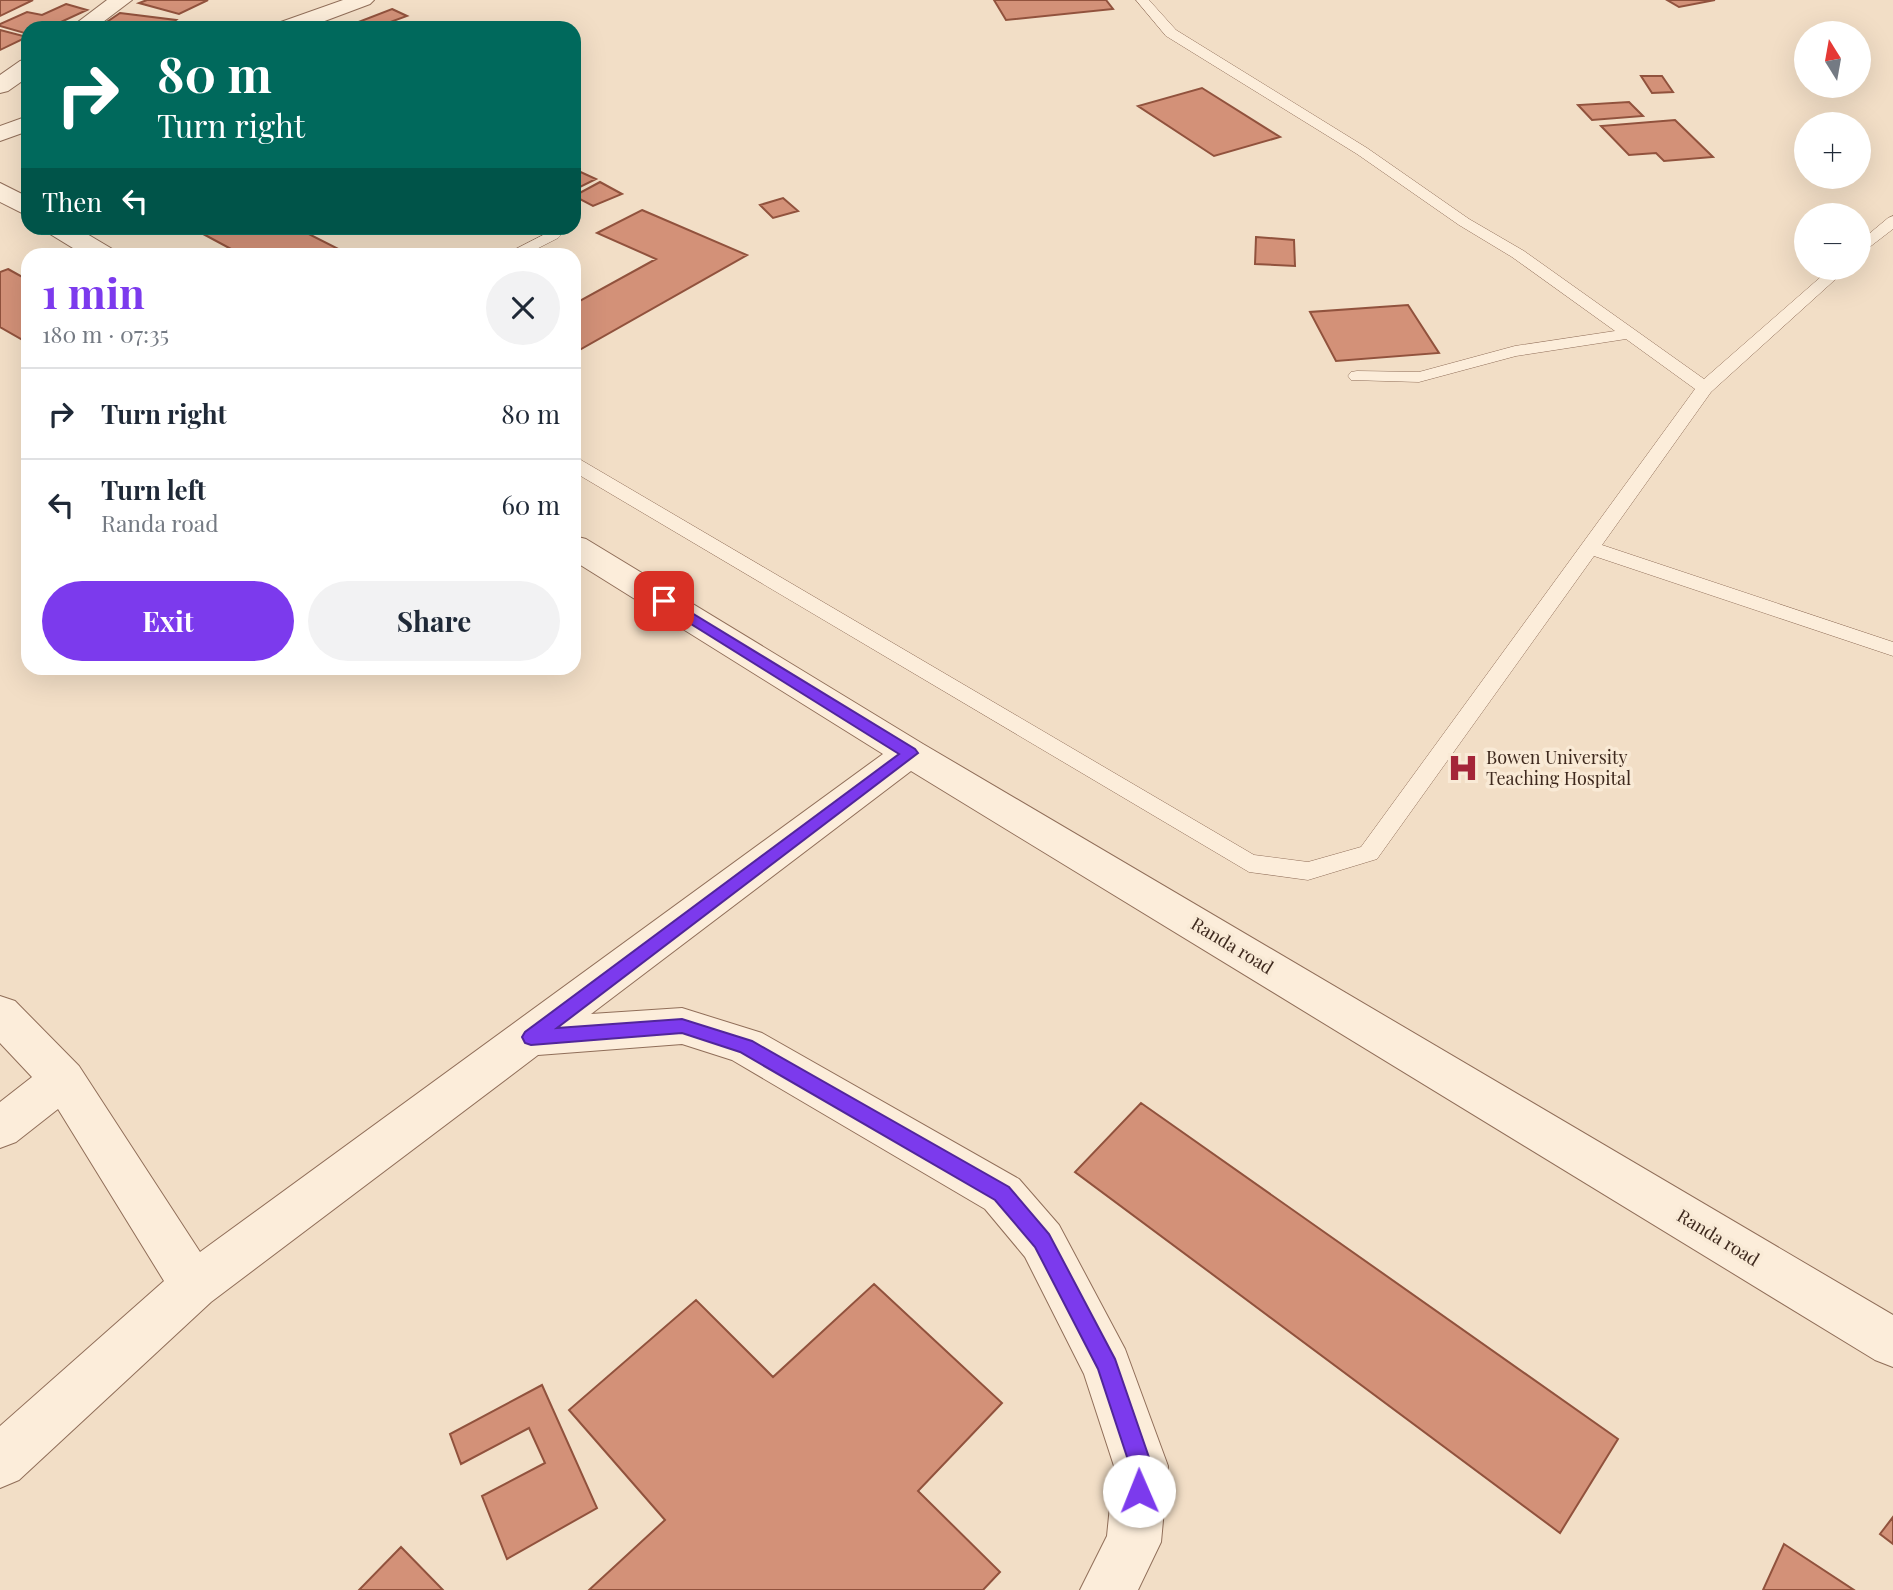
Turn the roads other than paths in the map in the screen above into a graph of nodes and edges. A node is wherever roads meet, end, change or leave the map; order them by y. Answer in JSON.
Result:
{"nodes":[{"id":1,"x":121,"y":0,"type":"edge"},
{"id":2,"x":363,"y":0,"type":"edge"},
{"id":3,"x":1142,"y":0,"type":"edge"},
{"id":4,"x":91,"y":21,"type":"edge"},
{"id":5,"x":305,"y":21,"type":"edge"},
{"id":6,"x":21,"y":71,"type":"edge"},
{"id":7,"x":0,"y":86,"type":"edge"},
{"id":8,"x":21,"y":126,"type":"edge"},
{"id":9,"x":0,"y":134,"type":"edge"},
{"id":10,"x":0,"y":191,"type":"edge"},
{"id":11,"x":21,"y":204,"type":"edge"},
{"id":12,"x":1893,"y":221,"type":"edge"},
{"id":13,"x":70,"y":235,"type":"edge"},
{"id":14,"x":553,"y":235,"type":"dead end"},
{"id":15,"x":1871,"y":240,"type":"edge"},
{"id":16,"x":92,"y":248,"type":"edge"},
{"id":17,"x":526,"y":248,"type":"edge"},
{"id":18,"x":1826,"y":280,"type":"edge"},
{"id":19,"x":1628,"y":334,"type":"junction"},
{"id":20,"x":1357,"y":376,"type":"dead end"},
{"id":21,"x":1705,"y":388,"type":"junction"},
{"id":22,"x":581,"y":468,"type":"edge"},
{"id":23,"x":1588,"y":547,"type":"junction"},
{"id":24,"x":581,"y":550,"type":"edge"},
{"id":25,"x":1893,"y":649,"type":"edge"},
{"id":26,"x":910,"y":753,"type":"junction"},
{"id":27,"x":0,"y":1014,"type":"edge"},
{"id":28,"x":531,"y":1037,"type":"junction"},
{"id":29,"x":63,"y":1079,"type":"junction"},
{"id":30,"x":0,"y":1128,"type":"edge"},
{"id":31,"x":194,"y":1286,"type":"junction"},
{"id":32,"x":1893,"y":1343,"type":"edge"},
{"id":33,"x":0,"y":1461,"type":"edge"},
{"id":34,"x":1108,"y":1590,"type":"edge"}],
"edges":[{"from":1,"to":4,"type":"street"},
{"from":2,"to":5,"type":"street"},
{"from":3,"to":19,"type":"lane"},
{"from":6,"to":7,"type":"street"},
{"from":8,"to":9,"type":"street"},
{"from":10,"to":11,"type":"street"},
{"from":12,"to":15,"type":"lane"},
{"from":13,"to":16,"type":"street"},
{"from":14,"to":17,"type":"lane"},
{"from":18,"to":21,"type":"lane"},
{"from":19,"to":20,"type":"lane"},
{"from":19,"to":21,"type":"lane"},
{"from":21,"to":23,"type":"lane"},
{"from":22,"to":23,"type":"lane"},
{"from":23,"to":25,"type":"lane"},
{"from":24,"to":26,"type":"street","name":"Randa road"},
{"from":26,"to":28,"type":"street"},
{"from":26,"to":32,"type":"street","name":"Randa road"},
{"from":27,"to":29,"type":"street"},
{"from":28,"to":31,"type":"street"},
{"from":28,"to":34,"type":"street"},
{"from":29,"to":30,"type":"street"},
{"from":29,"to":31,"type":"street"},
{"from":31,"to":33,"type":"street"}]}
